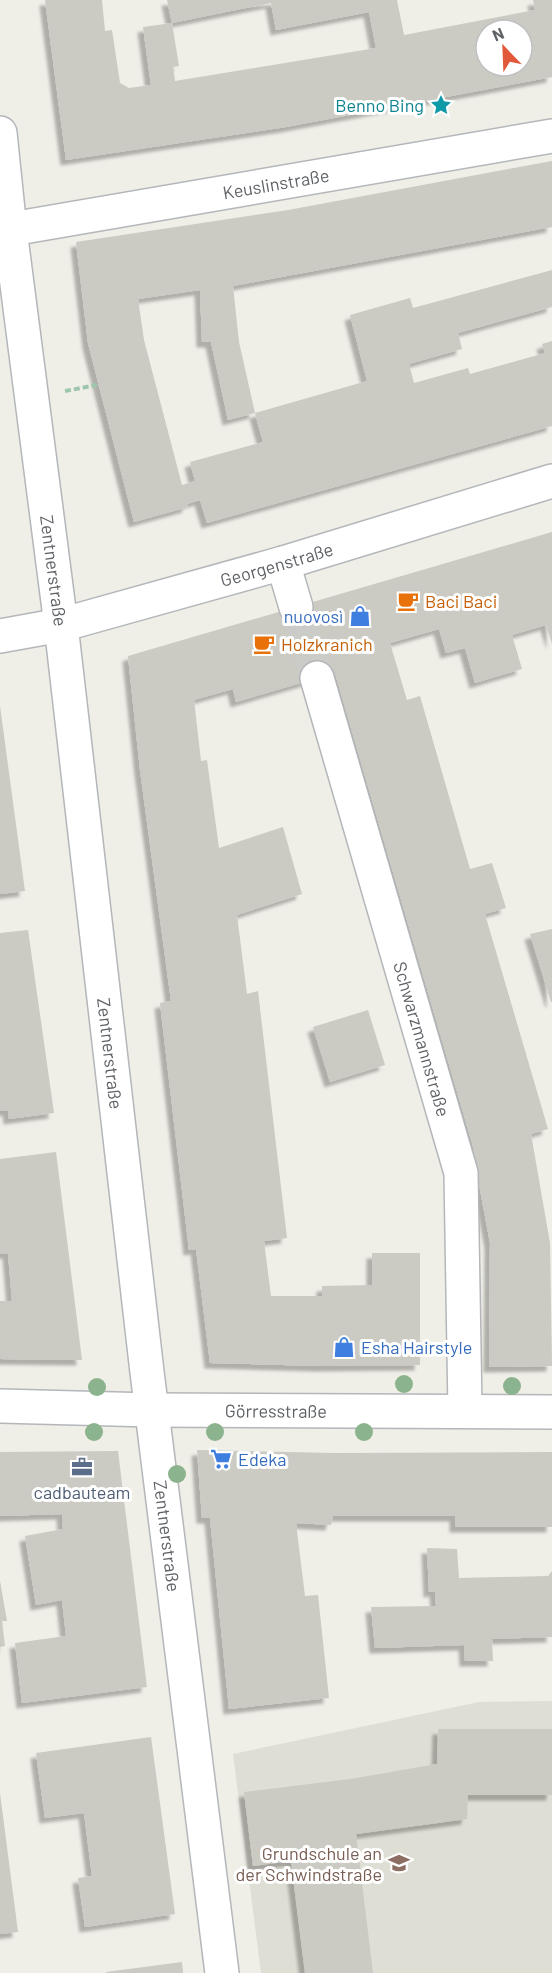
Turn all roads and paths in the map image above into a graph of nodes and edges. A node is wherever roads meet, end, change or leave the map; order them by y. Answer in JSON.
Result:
{"nodes":[{"id":1,"x":0,"y":132,"type":"edge"},
{"id":2,"x":552,"y":136,"type":"edge"},
{"id":3,"x":5,"y":230,"type":"edge"},
{"id":4,"x":552,"y":481,"type":"edge"},
{"id":5,"x":283,"y":563,"type":"junction"},
{"id":6,"x":296,"y":607,"type":"tunnel mouth"},
{"id":7,"x":61,"y":625,"type":"junction"},
{"id":8,"x":0,"y":636,"type":"edge"},
{"id":9,"x":317,"y":678,"type":"tunnel mouth"},
{"id":10,"x":0,"y":1406,"type":"edge"},
{"id":11,"x":152,"y":1410,"type":"junction"},
{"id":12,"x":465,"y":1410,"type":"junction"},
{"id":13,"x":552,"y":1412,"type":"edge"},
{"id":14,"x":222,"y":1973,"type":"edge"}],
"edges":[{"from":1,"to":3,"type":"street","name":"Zentnerstraße"},
{"from":2,"to":3,"type":"street","name":"Keuslinstraße"},
{"from":3,"to":7,"type":"street","name":"Zentnerstraße"},
{"from":4,"to":5,"type":"street","name":"Georgenstraße"},
{"from":5,"to":6,"type":"street"},
{"from":5,"to":7,"type":"street","name":"Georgenstraße"},
{"from":7,"to":8,"type":"street","name":"Georgenstraße"},
{"from":7,"to":11,"type":"street","name":"Zentnerstraße"},
{"from":9,"to":12,"type":"street","name":"Schwarzmannstraße"},
{"from":10,"to":11,"type":"street","name":"Görresstraße"},
{"from":11,"to":12,"type":"street","name":"Görresstraße"},
{"from":11,"to":14,"type":"street","name":"Zentnerstraße"},
{"from":12,"to":13,"type":"street","name":"Görresstraße"}]}
